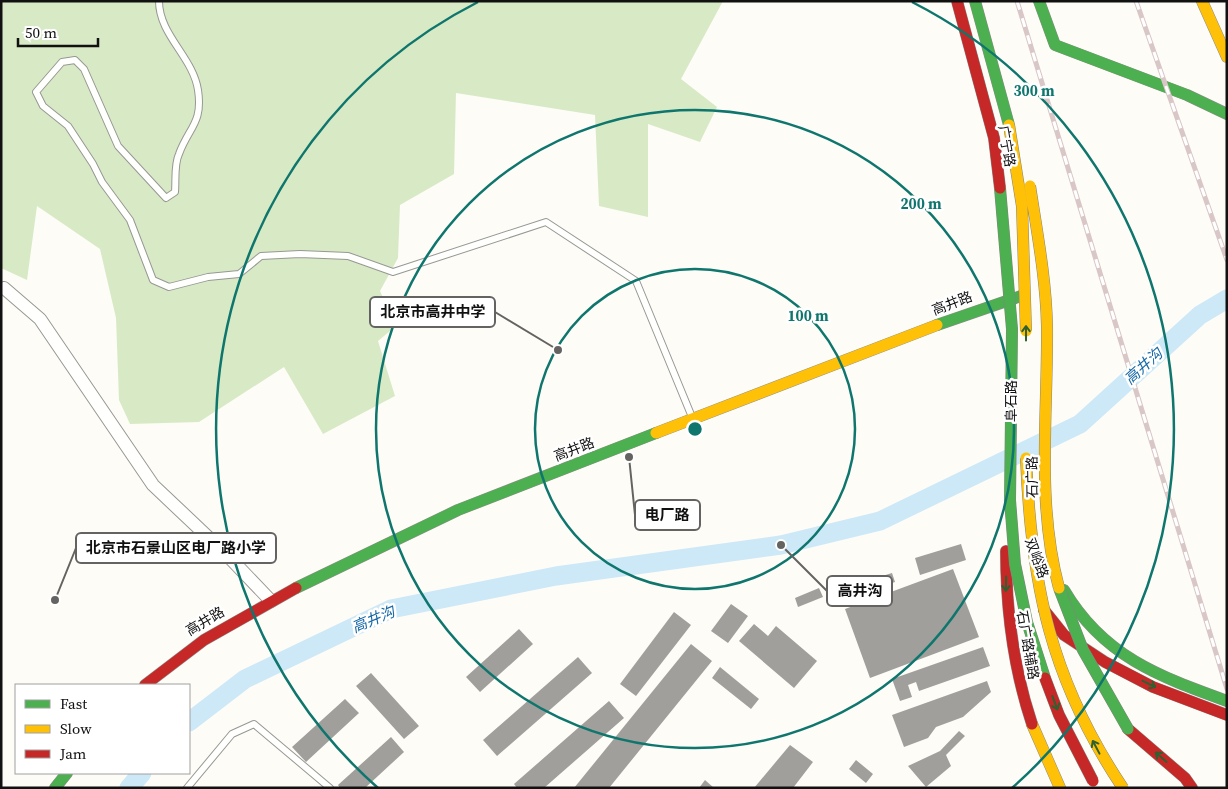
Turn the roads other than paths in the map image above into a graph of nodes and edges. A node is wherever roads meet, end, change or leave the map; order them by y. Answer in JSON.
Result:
{"nodes":[{"id":1,"x":159,"y":1,"type":"edge"},
{"id":2,"x":955,"y":1,"type":"edge"},
{"id":3,"x":976,"y":1,"type":"edge"},
{"id":4,"x":981,"y":1,"type":"edge"},
{"id":5,"x":1039,"y":1,"type":"edge"},
{"id":6,"x":1202,"y":1,"type":"edge"},
{"id":7,"x":1227,"y":57,"type":"edge"},
{"id":8,"x":1227,"y":114,"type":"edge"},
{"id":9,"x":1009,"y":125,"type":"junction"},
{"id":10,"x":4,"y":288,"type":"dead end"},
{"id":11,"x":1039,"y":291,"type":"junction"},
{"id":12,"x":1007,"y":299,"type":"junction"},
{"id":13,"x":1026,"y":338,"type":"dead end"},
{"id":14,"x":694,"y":420,"type":"junction"},
{"id":15,"x":1026,"y":450,"type":"dead end"},
{"id":16,"x":1007,"y":500,"type":"junction"},
{"id":17,"x":270,"y":601,"type":"junction"},
{"id":18,"x":1044,"y":611,"type":"junction"},
{"id":19,"x":146,"y":684,"type":"edge"},
{"id":20,"x":1227,"y":701,"type":"edge"},
{"id":21,"x":1227,"y":715,"type":"edge"},
{"id":22,"x":66,"y":774,"type":"edge"},
{"id":23,"x":1096,"y":786,"type":"edge"},
{"id":24,"x":55,"y":788,"type":"edge"},
{"id":25,"x":187,"y":788,"type":"edge"},
{"id":26,"x":330,"y":788,"type":"edge"},
{"id":27,"x":1060,"y":788,"type":"edge"},
{"id":28,"x":1069,"y":788,"type":"edge"},
{"id":29,"x":1122,"y":788,"type":"edge"},
{"id":30,"x":1192,"y":788,"type":"edge"}],
"edges":[{"from":1,"to":14,"type":"lane"},
{"from":2,"to":12,"type":"main road","name":"广宁路"},
{"from":2,"to":23,"type":"main road","name":"阜石路","one_way":true,"bridge":true},
{"from":3,"to":9,"type":"main road"},
{"from":4,"to":11,"type":"main road","name":"广宁路"},
{"from":5,"to":8,"type":"main road"},
{"from":6,"to":7,"type":"main road"},
{"from":13,"to":9,"type":"main road","one_way":true,"bridge":true},
{"from":30,"to":9,"type":"main road","name":"石广路","one_way":true,"bridge":true},
{"from":10,"to":17,"type":"street"},
{"from":11,"to":12,"type":"main road","name":"高井路"},
{"from":11,"to":20,"type":"main road","name":"双峪路"},
{"from":12,"to":14,"type":"main road","name":"高井路"},
{"from":12,"to":16,"type":"main road","name":"双峪路","bridge":true},
{"from":14,"to":17,"type":"main road","name":"高井路"},
{"from":29,"to":15,"type":"main road","one_way":true,"bridge":true},
{"from":16,"to":18,"type":"main road","name":"双峪路"},
{"from":16,"to":27,"type":"main road","name":"石广路辅路","one_way":true},
{"from":17,"to":19,"type":"main road","name":"高井路"},
{"from":18,"to":21,"type":"main road","name":"双峪路","one_way":true},
{"from":18,"to":28,"type":"main road","name":"石广路辅路"},
{"from":22,"to":24,"type":"main road"},
{"from":25,"to":26,"type":"lane"}]}
